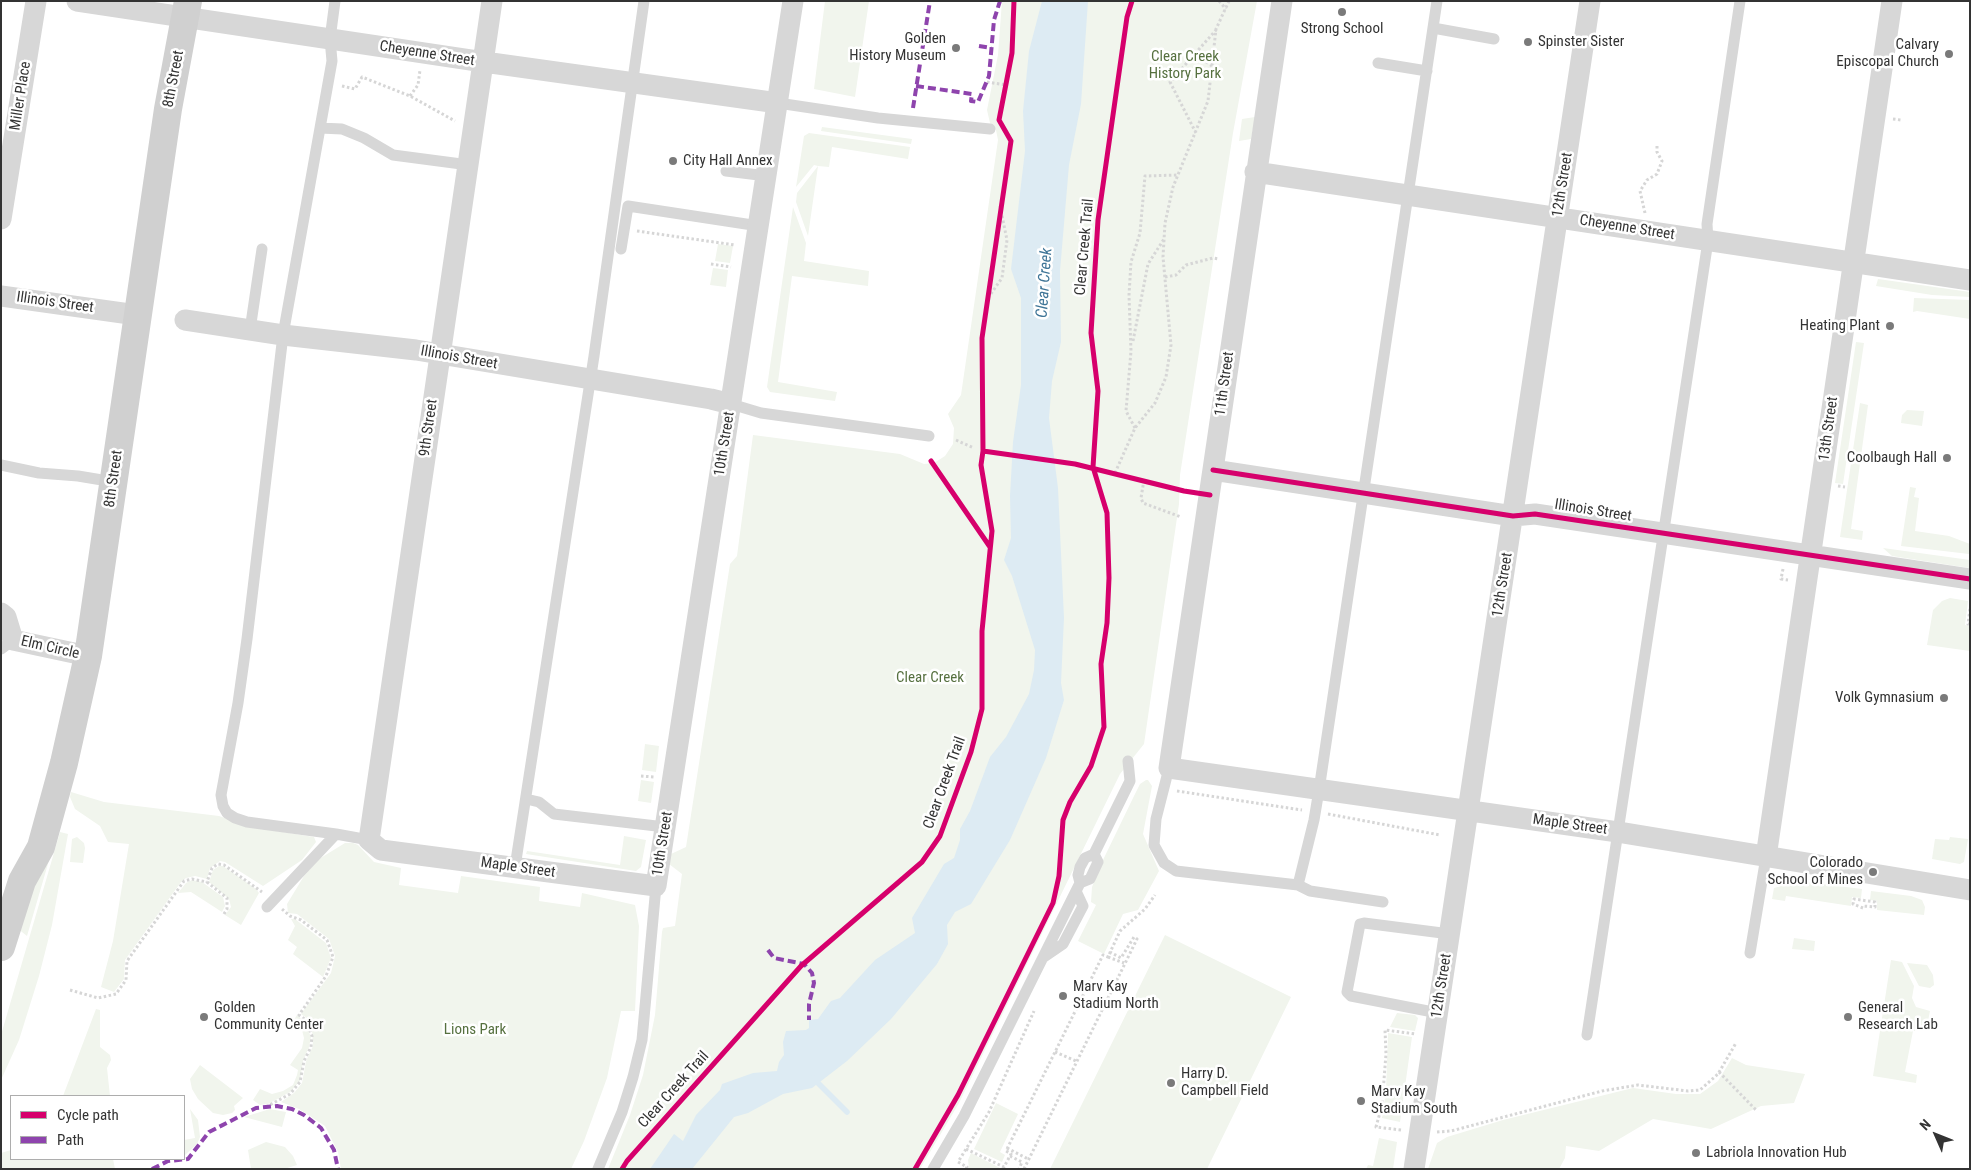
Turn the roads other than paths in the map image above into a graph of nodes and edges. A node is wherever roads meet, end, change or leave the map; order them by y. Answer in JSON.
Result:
{"nodes":[{"id":1,"x":36,"y":1,"type":"edge"},
{"id":2,"x":77,"y":1,"type":"edge"},
{"id":3,"x":335,"y":1,"type":"edge"},
{"id":4,"x":492,"y":1,"type":"edge"},
{"id":5,"x":644,"y":1,"type":"edge"},
{"id":6,"x":793,"y":1,"type":"edge"},
{"id":7,"x":1282,"y":1,"type":"edge"},
{"id":8,"x":1437,"y":1,"type":"edge"},
{"id":9,"x":1590,"y":1,"type":"edge"},
{"id":10,"x":1740,"y":1,"type":"edge"},
{"id":11,"x":1892,"y":1,"type":"edge"},
{"id":12,"x":186,"y":9,"type":"edge"},
{"id":13,"x":1433,"y":28,"type":"junction"},
{"id":14,"x":330,"y":39,"type":"junction"},
{"id":15,"x":1494,"y":39,"type":"dead end"},
{"id":16,"x":484,"y":62,"type":"junction"},
{"id":17,"x":1378,"y":63,"type":"dead end"},
{"id":18,"x":1427,"y":71,"type":"junction"},
{"id":19,"x":633,"y":82,"type":"junction"},
{"id":20,"x":778,"y":103,"type":"junction"},
{"id":21,"x":320,"y":128,"type":"junction"},
{"id":22,"x":990,"y":129,"type":"dead end"},
{"id":23,"x":469,"y":165,"type":"junction"},
{"id":24,"x":726,"y":171,"type":"dead end"},
{"id":25,"x":1255,"y":172,"type":"junction"},
{"id":26,"x":767,"y":176,"type":"junction"},
{"id":27,"x":1407,"y":195,"type":"junction"},
{"id":28,"x":1558,"y":218,"type":"junction"},
{"id":29,"x":1,"y":220,"type":"edge"},
{"id":30,"x":759,"y":226,"type":"junction"},
{"id":31,"x":1708,"y":241,"type":"junction"},
{"id":32,"x":262,"y":249,"type":"dead end"},
{"id":33,"x":621,"y":249,"type":"dead end"},
{"id":34,"x":1853,"y":263,"type":"junction"},
{"id":35,"x":1970,"y":280,"type":"edge"},
{"id":36,"x":1,"y":296,"type":"edge"},
{"id":37,"x":138,"y":315,"type":"junction"},
{"id":38,"x":185,"y":320,"type":"dead end"},
{"id":39,"x":250,"y":330,"type":"junction"},
{"id":40,"x":283,"y":334,"type":"junction"},
{"id":41,"x":440,"y":355,"type":"junction"},
{"id":42,"x":590,"y":380,"type":"junction"},
{"id":43,"x":732,"y":404,"type":"junction"},
{"id":44,"x":929,"y":436,"type":"dead end"},
{"id":45,"x":1,"y":465,"type":"edge"},
{"id":46,"x":1213,"y":470,"type":"junction"},
{"id":47,"x":114,"y":482,"type":"junction"},
{"id":48,"x":1363,"y":494,"type":"junction"},
{"id":49,"x":1513,"y":516,"type":"junction"},
{"id":50,"x":1664,"y":534,"type":"junction"},
{"id":51,"x":1810,"y":556,"type":"junction"},
{"id":52,"x":1970,"y":579,"type":"edge"},
{"id":53,"x":1,"y":613,"type":"edge"},
{"id":54,"x":7,"y":645,"type":"edge"},
{"id":55,"x":88,"y":656,"type":"junction"},
{"id":56,"x":1128,"y":761,"type":"dead end"},
{"id":57,"x":1169,"y":768,"type":"junction"},
{"id":58,"x":1320,"y":790,"type":"junction"},
{"id":59,"x":526,"y":799,"type":"junction"},
{"id":60,"x":1469,"y":810,"type":"junction"},
{"id":61,"x":665,"y":827,"type":"junction"},
{"id":62,"x":1618,"y":832,"type":"junction"},
{"id":63,"x":336,"y":834,"type":"junction"},
{"id":64,"x":375,"y":845,"type":"junction"},
{"id":65,"x":1766,"y":857,"type":"junction"},
{"id":66,"x":515,"y":867,"type":"junction"},
{"id":67,"x":1298,"y":885,"type":"junction"},
{"id":68,"x":656,"y":886,"type":"junction"},
{"id":69,"x":1970,"y":890,"type":"edge"},
{"id":70,"x":1383,"y":902,"type":"dead end"},
{"id":71,"x":270,"y":904,"type":"road end"},
{"id":72,"x":7,"y":905,"type":"edge"},
{"id":73,"x":1450,"y":934,"type":"junction"},
{"id":74,"x":1,"y":947,"type":"edge"},
{"id":75,"x":1750,"y":953,"type":"dead end"},
{"id":76,"x":1438,"y":1013,"type":"junction"},
{"id":77,"x":1587,"y":1035,"type":"dead end"},
{"id":78,"x":598,"y":1169,"type":"edge"},
{"id":79,"x":932,"y":1169,"type":"edge"},
{"id":80,"x":1414,"y":1169,"type":"edge"}],
"edges":[{"from":1,"to":29,"type":"street","name":"Miller Place"},
{"from":2,"to":12,"type":"street","name":"Cheyenne Street"},
{"from":3,"to":14,"type":"lane"},
{"from":4,"to":16,"type":"street","name":"9th Street"},
{"from":5,"to":19,"type":"lane"},
{"from":6,"to":20,"type":"street","name":"10th Street"},
{"from":7,"to":25,"type":"street","name":"11th Street"},
{"from":8,"to":13,"type":"lane"},
{"from":9,"to":28,"type":"street","name":"12th Street"},
{"from":10,"to":31,"type":"lane"},
{"from":11,"to":34,"type":"street","name":"13th Street"},
{"from":12,"to":14,"type":"street","name":"Cheyenne Street"},
{"from":12,"to":37,"type":"street","name":"8th Street"},
{"from":13,"to":15,"type":"lane"},
{"from":13,"to":18,"type":"lane"},
{"from":14,"to":16,"type":"street","name":"Cheyenne Street"},
{"from":14,"to":21,"type":"lane"},
{"from":16,"to":19,"type":"street","name":"Cheyenne Street"},
{"from":16,"to":23,"type":"street","name":"9th Street"},
{"from":17,"to":18,"type":"lane"},
{"from":18,"to":27,"type":"lane"},
{"from":19,"to":20,"type":"street","name":"Cheyenne Street"},
{"from":19,"to":42,"type":"lane"},
{"from":20,"to":22,"type":"lane"},
{"from":20,"to":26,"type":"street","name":"10th Street"},
{"from":21,"to":23,"type":"lane"},
{"from":21,"to":40,"type":"lane"},
{"from":23,"to":41,"type":"street","name":"9th Street"},
{"from":24,"to":26,"type":"lane"},
{"from":25,"to":27,"type":"street","name":"Cheyenne Street"},
{"from":25,"to":46,"type":"street","name":"11th Street"},
{"from":26,"to":30,"type":"street","name":"10th Street"},
{"from":27,"to":28,"type":"street","name":"Cheyenne Street"},
{"from":27,"to":48,"type":"lane"},
{"from":28,"to":31,"type":"street","name":"Cheyenne Street"},
{"from":28,"to":49,"type":"street","name":"12th Street"},
{"from":30,"to":33,"type":"lane"},
{"from":30,"to":43,"type":"street","name":"10th Street"},
{"from":31,"to":34,"type":"street","name":"Cheyenne Street"},
{"from":31,"to":50,"type":"lane"},
{"from":32,"to":39,"type":"lane"},
{"from":34,"to":35,"type":"street","name":"Cheyenne Street"},
{"from":34,"to":51,"type":"street","name":"13th Street"},
{"from":36,"to":37,"type":"street","name":"Illinois Street"},
{"from":37,"to":47,"type":"street","name":"8th Street"},
{"from":38,"to":39,"type":"street","name":"Illinois Street"},
{"from":39,"to":40,"type":"street","name":"Illinois Street"},
{"from":40,"to":41,"type":"street","name":"Illinois Street"},
{"from":40,"to":63,"type":"lane"},
{"from":41,"to":42,"type":"street","name":"Illinois Street"},
{"from":41,"to":64,"type":"street","name":"9th Street"},
{"from":42,"to":43,"type":"street","name":"Illinois Street"},
{"from":42,"to":59,"type":"lane"},
{"from":43,"to":44,"type":"lane"},
{"from":43,"to":61,"type":"street","name":"10th Street"},
{"from":45,"to":47,"type":"lane"},
{"from":46,"to":48,"type":"street","name":"Illinois Street"},
{"from":46,"to":57,"type":"street","name":"11th Street"},
{"from":47,"to":55,"type":"street","name":"8th Street"},
{"from":48,"to":49,"type":"street","name":"Illinois Street"},
{"from":48,"to":58,"type":"lane"},
{"from":49,"to":50,"type":"street","name":"Illinois Street"},
{"from":49,"to":60,"type":"street","name":"12th Street"},
{"from":50,"to":51,"type":"street","name":"Illinois Street"},
{"from":50,"to":62,"type":"lane"},
{"from":51,"to":52,"type":"street","name":"Illinois Street"},
{"from":51,"to":65,"type":"street","name":"13th Street"},
{"from":53,"to":54,"type":"street","name":"Elm Circle"},
{"from":54,"to":55,"type":"street","name":"Elm Circle"},
{"from":55,"to":72,"type":"street","name":"8th Street"},
{"from":56,"to":79,"type":"lane"},
{"from":57,"to":58,"type":"street","name":"Maple Street"},
{"from":57,"to":67,"type":"lane"},
{"from":58,"to":60,"type":"street","name":"Maple Street"},
{"from":58,"to":67,"type":"lane"},
{"from":59,"to":61,"type":"lane"},
{"from":59,"to":66,"type":"lane"},
{"from":60,"to":62,"type":"street","name":"Maple Street"},
{"from":60,"to":73,"type":"street","name":"12th Street"},
{"from":61,"to":68,"type":"street","name":"10th Street"},
{"from":62,"to":65,"type":"street","name":"Maple Street"},
{"from":62,"to":77,"type":"lane"},
{"from":63,"to":64,"type":"lane"},
{"from":63,"to":71,"type":"lane"},
{"from":64,"to":66,"type":"street","name":"Maple Street"},
{"from":65,"to":69,"type":"street","name":"Maple Street"},
{"from":65,"to":75,"type":"lane"},
{"from":66,"to":68,"type":"street","name":"Maple Street"},
{"from":67,"to":70,"type":"lane"},
{"from":68,"to":78,"type":"lane"},
{"from":72,"to":74,"type":"street","name":"8th Street"},
{"from":73,"to":76,"type":"street","name":"12th Street"},
{"from":73,"to":76,"type":"lane"},
{"from":76,"to":80,"type":"street","name":"12th Street"}]}
